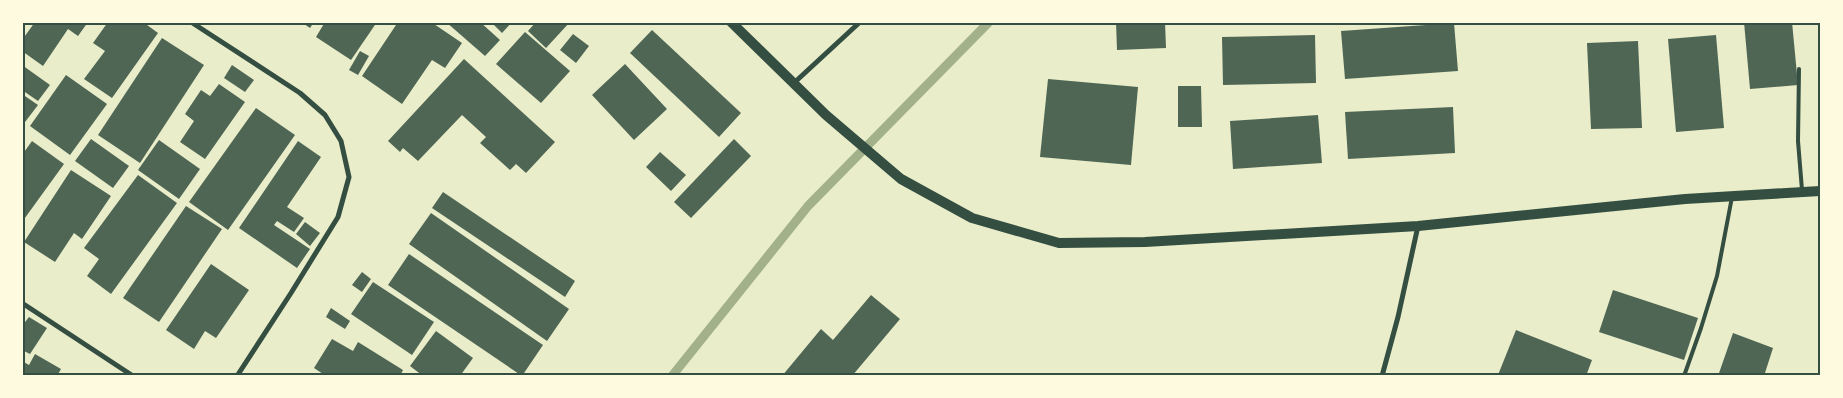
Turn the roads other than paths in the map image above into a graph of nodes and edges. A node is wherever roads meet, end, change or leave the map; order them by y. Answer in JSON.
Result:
{"nodes":[{"id":1,"x":191,"y":22,"type":"edge"},
{"id":2,"x":731,"y":22,"type":"edge"},
{"id":3,"x":860,"y":22,"type":"edge"},
{"id":4,"x":1799,"y":70,"type":"dead end"},
{"id":5,"x":794,"y":82,"type":"junction"},
{"id":6,"x":1820,"y":191,"type":"edge"},
{"id":7,"x":1802,"y":192,"type":"junction"},
{"id":8,"x":1732,"y":196,"type":"junction"},
{"id":9,"x":1418,"y":226,"type":"junction"},
{"id":10,"x":22,"y":303,"type":"edge"},
{"id":11,"x":133,"y":376,"type":"edge"},
{"id":12,"x":237,"y":376,"type":"edge"},
{"id":13,"x":1382,"y":376,"type":"edge"},
{"id":14,"x":1684,"y":376,"type":"edge"}],
"edges":[{"from":1,"to":12,"type":"street"},
{"from":2,"to":5,"type":"main road"},
{"from":3,"to":5,"type":"street"},
{"from":4,"to":7,"type":"lane"},
{"from":5,"to":9,"type":"main road"},
{"from":6,"to":7,"type":"main road"},
{"from":7,"to":8,"type":"main road"},
{"from":8,"to":9,"type":"main road"},
{"from":8,"to":14,"type":"lane"},
{"from":9,"to":13,"type":"street"},
{"from":10,"to":11,"type":"street"}]}
